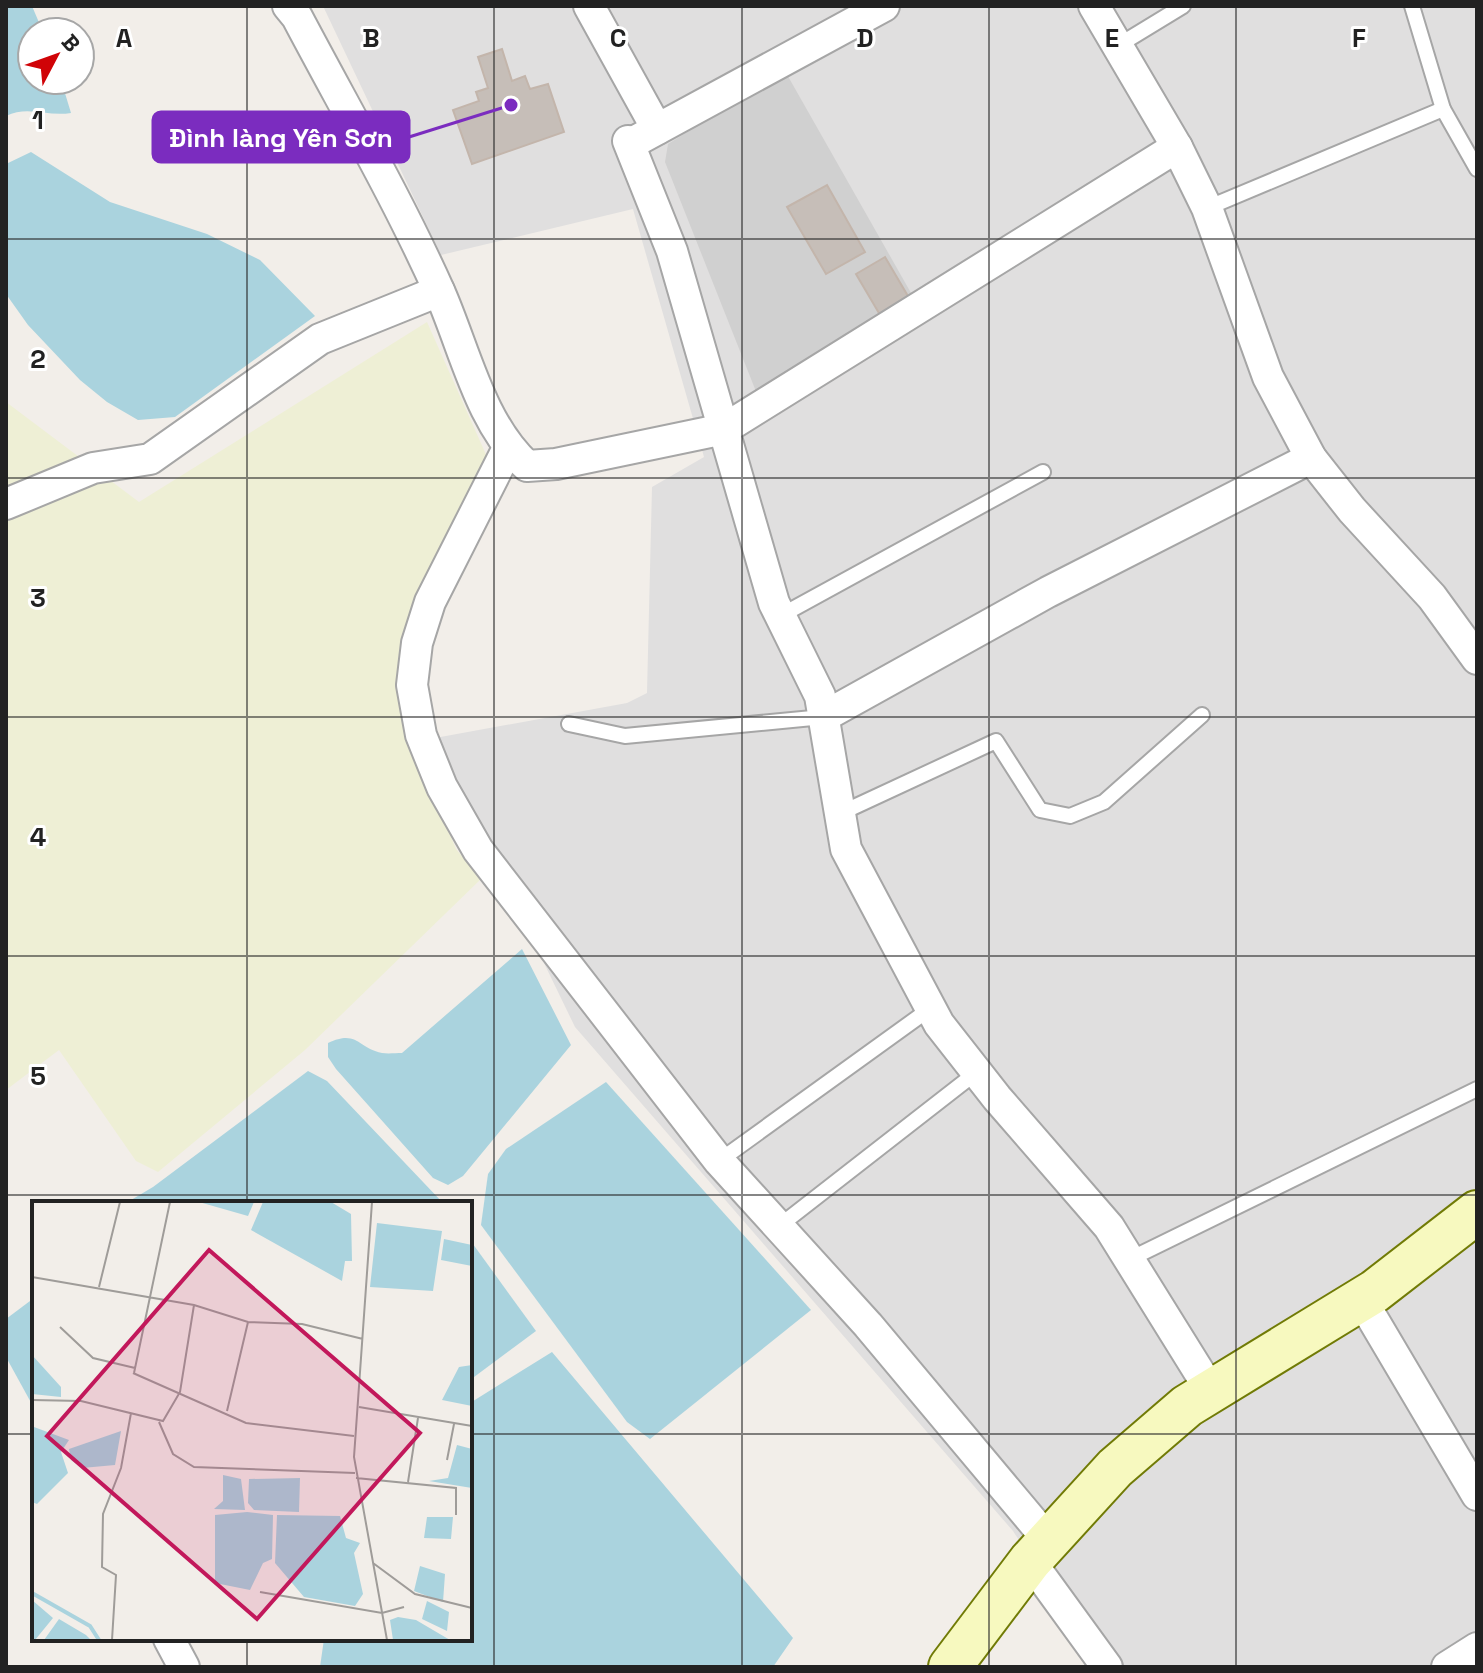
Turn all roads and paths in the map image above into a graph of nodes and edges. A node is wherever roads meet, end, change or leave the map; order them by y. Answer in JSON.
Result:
{"nodes":[{"id":1,"x":288,"y":6,"type":"edge"},
{"id":2,"x":589,"y":6,"type":"edge"},
{"id":3,"x":884,"y":6,"type":"edge"},
{"id":4,"x":1094,"y":6,"type":"edge"},
{"id":5,"x":1183,"y":6,"type":"edge"},
{"id":6,"x":1412,"y":6,"type":"edge"},
{"id":7,"x":1119,"y":45,"type":"junction"},
{"id":8,"x":1443,"y":109,"type":"junction"},
{"id":9,"x":657,"y":129,"type":"junction"},
{"id":10,"x":1177,"y":147,"type":"junction"},
{"id":11,"x":1477,"y":169,"type":"edge"},
{"id":12,"x":1207,"y":208,"type":"junction"},
{"id":13,"x":439,"y":291,"type":"junction"},
{"id":14,"x":724,"y":429,"type":"junction"},
{"id":15,"x":508,"y":448,"type":"junction"},
{"id":16,"x":1311,"y":458,"type":"junction"},
{"id":17,"x":1043,"y":472,"type":"dead end"},
{"id":18,"x":6,"y":504,"type":"edge"},
{"id":19,"x":780,"y":616,"type":"junction"},
{"id":20,"x":1477,"y":659,"type":"edge"},
{"id":21,"x":1202,"y":715,"type":"dead end"},
{"id":22,"x":823,"y":717,"type":"junction"},
{"id":23,"x":569,"y":724,"type":"dead end"},
{"id":24,"x":841,"y":813,"type":"junction"},
{"id":25,"x":931,"y":1008,"type":"junction"},
{"id":26,"x":977,"y":1072,"type":"junction"},
{"id":27,"x":1477,"y":1089,"type":"edge"},
{"id":28,"x":719,"y":1161,"type":"junction"},
{"id":29,"x":1477,"y":1212,"type":"edge"},
{"id":30,"x":778,"y":1227,"type":"junction"},
{"id":31,"x":1130,"y":1259,"type":"junction"},
{"id":32,"x":1361,"y":1299,"type":"junction"},
{"id":33,"x":1211,"y":1391,"type":"junction"},
{"id":34,"x":1477,"y":1495,"type":"edge"},
{"id":35,"x":1040,"y":1551,"type":"junction"},
{"id":36,"x":170,"y":1641,"type":"edge"},
{"id":37,"x":1477,"y":1648,"type":"edge"},
{"id":38,"x":184,"y":1667,"type":"edge"},
{"id":39,"x":950,"y":1667,"type":"edge"},
{"id":40,"x":1107,"y":1667,"type":"edge"},
{"id":41,"x":1447,"y":1667,"type":"edge"}],
"edges":[{"from":1,"to":13,"type":"street"},
{"from":2,"to":9,"type":"street"},
{"from":3,"to":9,"type":"street"},
{"from":4,"to":7,"type":"street"},
{"from":5,"to":7,"type":"lane"},
{"from":6,"to":8,"type":"lane"},
{"from":7,"to":10,"type":"street"},
{"from":8,"to":11,"type":"lane"},
{"from":8,"to":12,"type":"lane"},
{"from":9,"to":14,"type":"street"},
{"from":10,"to":12,"type":"street"},
{"from":10,"to":14,"type":"street"},
{"from":12,"to":16,"type":"street"},
{"from":13,"to":15,"type":"street"},
{"from":13,"to":18,"type":"street"},
{"from":14,"to":15,"type":"street"},
{"from":14,"to":19,"type":"street"},
{"from":15,"to":28,"type":"street"},
{"from":16,"to":20,"type":"street"},
{"from":16,"to":22,"type":"street"},
{"from":17,"to":19,"type":"lane"},
{"from":19,"to":22,"type":"street"},
{"from":21,"to":24,"type":"lane"},
{"from":22,"to":23,"type":"lane"},
{"from":22,"to":24,"type":"street"},
{"from":24,"to":25,"type":"street"},
{"from":25,"to":26,"type":"street"},
{"from":25,"to":28,"type":"lane"},
{"from":26,"to":30,"type":"lane"},
{"from":26,"to":31,"type":"street"},
{"from":27,"to":31,"type":"lane"},
{"from":28,"to":30,"type":"street"},
{"from":29,"to":32,"type":"street"},
{"from":30,"to":35,"type":"street"},
{"from":31,"to":33,"type":"street"},
{"from":32,"to":33,"type":"street"},
{"from":32,"to":34,"type":"street"},
{"from":33,"to":35,"type":"street"},
{"from":35,"to":39,"type":"street"},
{"from":35,"to":40,"type":"street"},
{"from":36,"to":38,"type":"street"},
{"from":37,"to":41,"type":"street"}]}
